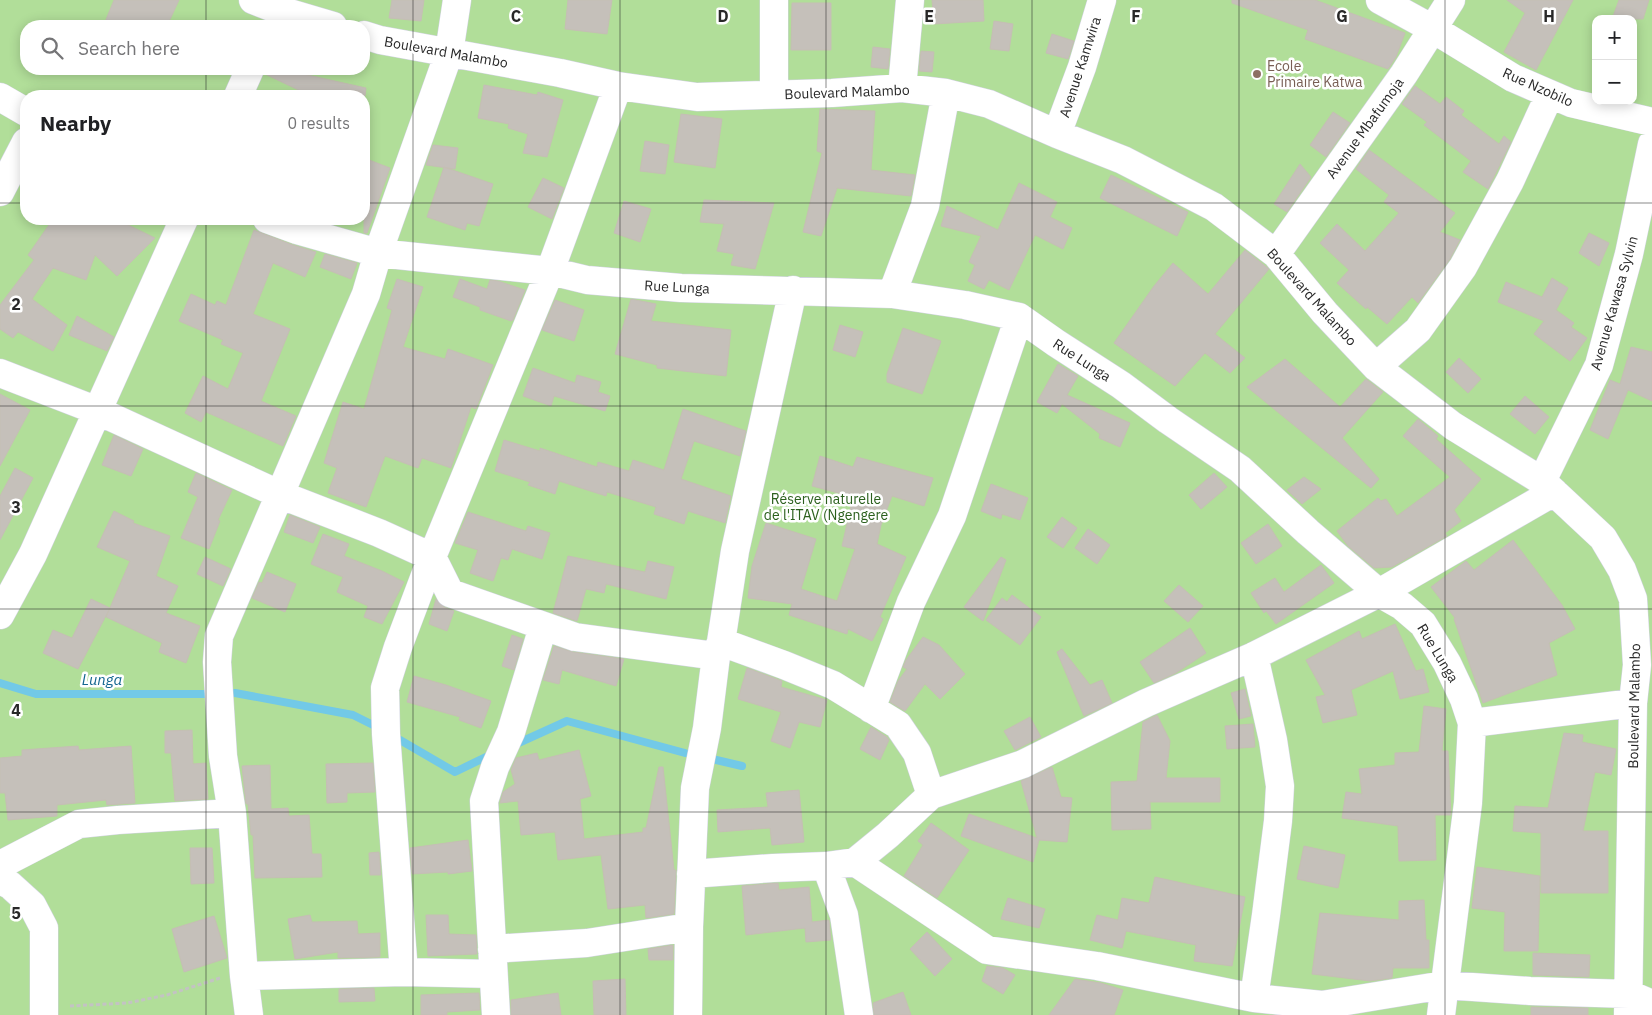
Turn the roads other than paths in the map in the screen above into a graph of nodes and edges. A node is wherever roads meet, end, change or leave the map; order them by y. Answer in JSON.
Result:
{"nodes":[{"id":1,"x":457,"y":0,"type":"edge"},
{"id":2,"x":774,"y":0,"type":"edge"},
{"id":3,"x":910,"y":0,"type":"edge"},
{"id":4,"x":1102,"y":0,"type":"edge"},
{"id":5,"x":1380,"y":0,"type":"edge"},
{"id":6,"x":1451,"y":0,"type":"edge"},
{"id":7,"x":266,"y":12,"type":"edge"},
{"id":8,"x":304,"y":20,"type":"edge"},
{"id":9,"x":1433,"y":29,"type":"junction"},
{"id":10,"x":370,"y":37,"type":"edge"},
{"id":11,"x":449,"y":52,"type":"junction"},
{"id":12,"x":247,"y":75,"type":"edge"},
{"id":13,"x":618,"y":86,"type":"junction"},
{"id":14,"x":902,"y":88,"type":"junction"},
{"id":15,"x":241,"y":90,"type":"edge"},
{"id":16,"x":774,"y":94,"type":"junction"},
{"id":17,"x":946,"y":94,"type":"junction"},
{"id":18,"x":1550,"y":94,"type":"junction"},
{"id":19,"x":0,"y":98,"type":"edge"},
{"id":20,"x":20,"y":109,"type":"edge"},
{"id":21,"x":1652,"y":122,"type":"edge"},
{"id":22,"x":1058,"y":134,"type":"junction"},
{"id":23,"x":1652,"y":144,"type":"edge"},
{"id":24,"x":20,"y":154,"type":"edge"},
{"id":25,"x":0,"y":192,"type":"edge"},
{"id":26,"x":181,"y":225,"type":"edge"},
{"id":27,"x":283,"y":225,"type":"edge"},
{"id":28,"x":378,"y":253,"type":"junction"},
{"id":29,"x":1276,"y":254,"type":"junction"},
{"id":30,"x":550,"y":271,"type":"junction"},
{"id":31,"x":793,"y":290,"type":"junction"},
{"id":32,"x":892,"y":294,"type":"junction"},
{"id":33,"x":1019,"y":317,"type":"junction"},
{"id":34,"x":1376,"y":367,"type":"junction"},
{"id":35,"x":0,"y":372,"type":"edge"},
{"id":36,"x":98,"y":411,"type":"junction"},
{"id":37,"x":1548,"y":487,"type":"junction"},
{"id":38,"x":281,"y":495,"type":"junction"},
{"id":39,"x":432,"y":557,"type":"junction"},
{"id":40,"x":1379,"y":593,"type":"junction"},
{"id":41,"x":0,"y":616,"type":"edge"},
{"id":42,"x":544,"y":627,"type":"junction"},
{"id":43,"x":718,"y":649,"type":"junction"},
{"id":44,"x":1254,"y":656,"type":"junction"},
{"id":45,"x":1644,"y":660,"type":"edge"},
{"id":46,"x":1633,"y":703,"type":"junction"},
{"id":47,"x":871,"y":709,"type":"junction"},
{"id":48,"x":1472,"y":723,"type":"junction"},
{"id":49,"x":932,"y":795,"type":"junction"},
{"id":50,"x":232,"y":813,"type":"junction"},
{"id":51,"x":856,"y":862,"type":"junction"},
{"id":52,"x":0,"y":865,"type":"edge"},
{"id":53,"x":826,"y":866,"type":"junction"},
{"id":54,"x":691,"y":874,"type":"junction"},
{"id":55,"x":0,"y":880,"type":"edge"},
{"id":56,"x":689,"y":927,"type":"junction"},
{"id":57,"x":493,"y":961,"type":"junction"},
{"id":58,"x":244,"y":970,"type":"junction"},
{"id":59,"x":404,"y":972,"type":"junction"},
{"id":60,"x":1444,"y":985,"type":"junction"},
{"id":61,"x":1254,"y":998,"type":"junction"},
{"id":62,"x":1636,"y":1004,"type":"edge"},
{"id":63,"x":1311,"y":1010,"type":"edge"},
{"id":64,"x":44,"y":1011,"type":"edge"},
{"id":65,"x":249,"y":1015,"type":"edge"},
{"id":66,"x":496,"y":1015,"type":"edge"},
{"id":67,"x":688,"y":1015,"type":"edge"},
{"id":68,"x":859,"y":1015,"type":"edge"},
{"id":69,"x":1441,"y":1015,"type":"edge"}],
"edges":[{"from":1,"to":11,"type":"street"},
{"from":2,"to":16,"type":"street"},
{"from":3,"to":14,"type":"street"},
{"from":4,"to":22,"type":"street","name":"Avenue Kamwira"},
{"from":5,"to":9,"type":"street","name":"Rue Nzobilo"},
{"from":6,"to":9,"type":"street","name":"Avenue Mbafumoja"},
{"from":7,"to":8,"type":"street"},
{"from":9,"to":18,"type":"street","name":"Rue Nzobilo"},
{"from":9,"to":29,"type":"street","name":"Avenue Mbafumoja"},
{"from":10,"to":11,"type":"street","name":"Boulevard Malambo"},
{"from":11,"to":13,"type":"street","name":"Boulevard Malambo"},
{"from":11,"to":28,"type":"street"},
{"from":12,"to":15,"type":"street"},
{"from":13,"to":16,"type":"street","name":"Boulevard Malambo"},
{"from":13,"to":30,"type":"street"},
{"from":14,"to":16,"type":"street","name":"Boulevard Malambo"},
{"from":14,"to":17,"type":"street","name":"Boulevard Malambo"},
{"from":17,"to":22,"type":"street","name":"Boulevard Malambo"},
{"from":17,"to":32,"type":"street"},
{"from":18,"to":21,"type":"street","name":"Rue Nzobilo"},
{"from":18,"to":34,"type":"street"},
{"from":19,"to":20,"type":"street"},
{"from":22,"to":29,"type":"street","name":"Boulevard Malambo"},
{"from":23,"to":37,"type":"street","name":"Avenue Kawasa Sylvin"},
{"from":24,"to":25,"type":"street"},
{"from":26,"to":36,"type":"street"},
{"from":27,"to":28,"type":"street","name":"Rue Lunga"},
{"from":28,"to":30,"type":"street","name":"Rue Lunga"},
{"from":28,"to":38,"type":"street"},
{"from":29,"to":34,"type":"street","name":"Boulevard Malambo"},
{"from":30,"to":31,"type":"street","name":"Rue Lunga"},
{"from":30,"to":39,"type":"street"},
{"from":31,"to":32,"type":"street","name":"Rue Lunga"},
{"from":31,"to":43,"type":"street"},
{"from":32,"to":33,"type":"street","name":"Rue Lunga"},
{"from":33,"to":40,"type":"street","name":"Rue Lunga"},
{"from":33,"to":47,"type":"street"},
{"from":34,"to":37,"type":"street","name":"Boulevard Malambo"},
{"from":35,"to":36,"type":"street"},
{"from":36,"to":38,"type":"street"},
{"from":36,"to":41,"type":"street"},
{"from":37,"to":40,"type":"street"},
{"from":37,"to":45,"type":"street","name":"Boulevard Malambo"},
{"from":38,"to":39,"type":"street"},
{"from":38,"to":50,"type":"street"},
{"from":39,"to":42,"type":"street"},
{"from":39,"to":59,"type":"street"},
{"from":40,"to":44,"type":"street"},
{"from":40,"to":48,"type":"street","name":"Rue Lunga"},
{"from":42,"to":43,"type":"street"},
{"from":42,"to":57,"type":"street"},
{"from":43,"to":47,"type":"street"},
{"from":43,"to":54,"type":"street"},
{"from":44,"to":49,"type":"street"},
{"from":44,"to":61,"type":"street"},
{"from":45,"to":46,"type":"street","name":"Boulevard Malambo"},
{"from":46,"to":48,"type":"street"},
{"from":46,"to":62,"type":"street","name":"Boulevard Malambo"},
{"from":47,"to":49,"type":"street"},
{"from":48,"to":60,"type":"street","name":"Rue Lunga"},
{"from":49,"to":51,"type":"street"},
{"from":50,"to":52,"type":"street"},
{"from":50,"to":58,"type":"street"},
{"from":51,"to":53,"type":"street"},
{"from":51,"to":61,"type":"street"},
{"from":53,"to":54,"type":"street"},
{"from":53,"to":68,"type":"street"},
{"from":54,"to":56,"type":"street"},
{"from":55,"to":64,"type":"street"},
{"from":56,"to":57,"type":"street"},
{"from":56,"to":67,"type":"street"},
{"from":57,"to":59,"type":"street"},
{"from":57,"to":66,"type":"street"},
{"from":58,"to":59,"type":"street"},
{"from":58,"to":65,"type":"street"},
{"from":60,"to":62,"type":"street"},
{"from":60,"to":63,"type":"street"},
{"from":60,"to":69,"type":"street","name":"Rue Lunga"},
{"from":61,"to":63,"type":"street"}]}
